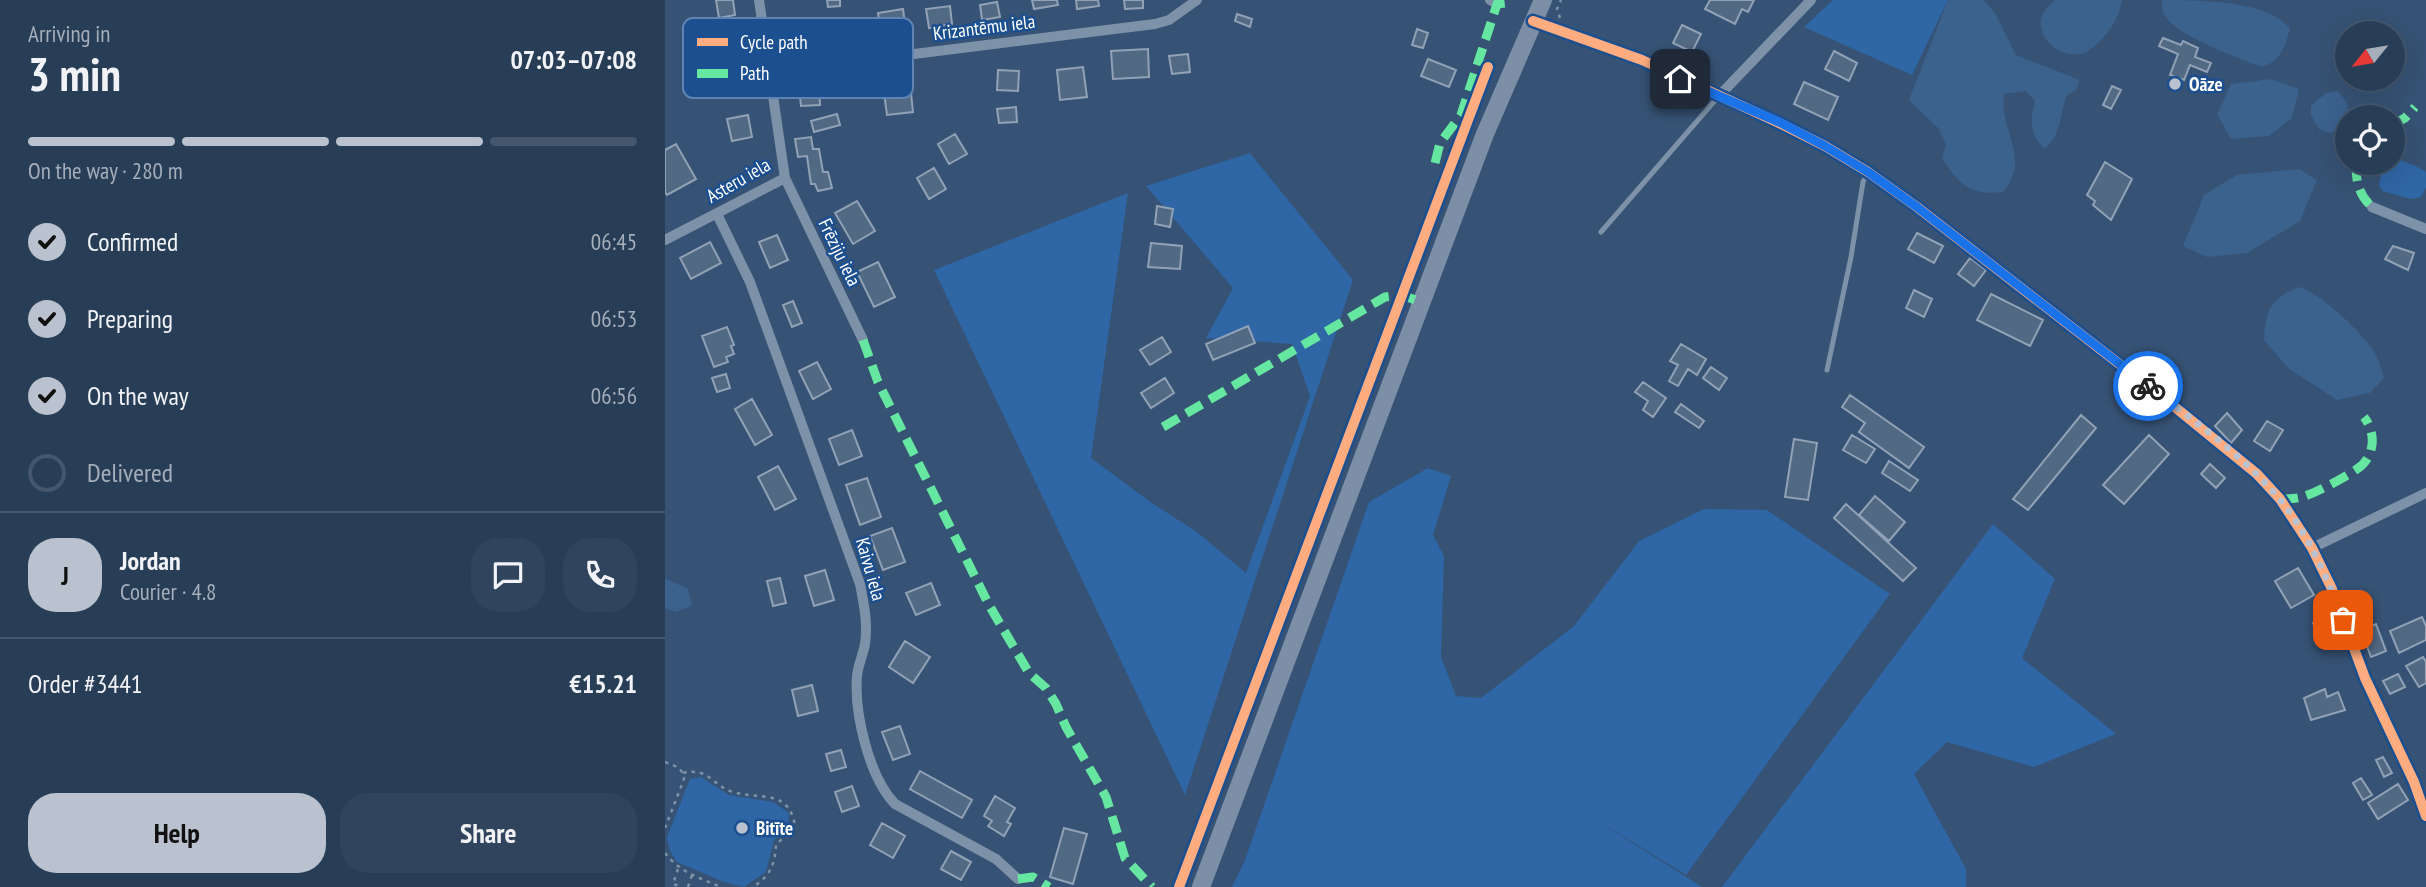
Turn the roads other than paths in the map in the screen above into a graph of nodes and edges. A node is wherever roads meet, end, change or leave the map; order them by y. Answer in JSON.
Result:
{"nodes":[{"id":1,"x":759,"y":0,"type":"edge"},
{"id":2,"x":1197,"y":0,"type":"edge"},
{"id":3,"x":1543,"y":0,"type":"edge"},
{"id":4,"x":1811,"y":0,"type":"edge"},
{"id":5,"x":762,"y":18,"type":"edge"},
{"id":6,"x":1533,"y":21,"type":"junction"},
{"id":7,"x":913,"y":54,"type":"edge"},
{"id":8,"x":1718,"y":97,"type":"junction"},
{"id":9,"x":774,"y":98,"type":"edge"},
{"id":10,"x":1868,"y":172,"type":"junction"},
{"id":11,"x":785,"y":178,"type":"junction"},
{"id":12,"x":2372,"y":207,"type":"dead end"},
{"id":13,"x":717,"y":214,"type":"junction"},
{"id":14,"x":2426,"y":229,"type":"edge"},
{"id":15,"x":1601,"y":232,"type":"dead end"},
{"id":16,"x":666,"y":236,"type":"edge"},
{"id":17,"x":863,"y":340,"type":"dead end"},
{"id":18,"x":1827,"y":370,"type":"dead end"},
{"id":19,"x":2426,"y":493,"type":"edge"},
{"id":20,"x":2312,"y":548,"type":"junction"},
{"id":21,"x":2426,"y":816,"type":"edge"},
{"id":22,"x":1018,"y":879,"type":"dead end"},
{"id":23,"x":1201,"y":887,"type":"edge"}],
"edges":[{"from":1,"to":5,"type":"street","name":"Asteru iela"},
{"from":2,"to":7,"type":"street","name":"Krizantēmu iela"},
{"from":3,"to":6,"type":"main road"},
{"from":4,"to":8,"type":"street"},
{"from":6,"to":8,"type":"street"},
{"from":6,"to":23,"type":"main road"},
{"from":8,"to":10,"type":"street"},
{"from":8,"to":15,"type":"lane"},
{"from":9,"to":11,"type":"street","name":"Asteru iela"},
{"from":10,"to":18,"type":"lane"},
{"from":10,"to":20,"type":"street"},
{"from":11,"to":13,"type":"street","name":"Asteru iela"},
{"from":11,"to":17,"type":"street","name":"Frēziju iela"},
{"from":12,"to":14,"type":"street"},
{"from":13,"to":16,"type":"street","name":"Asteru iela"},
{"from":13,"to":22,"type":"street","name":"Kaivu iela"},
{"from":19,"to":20,"type":"street"},
{"from":20,"to":21,"type":"street"}]}
